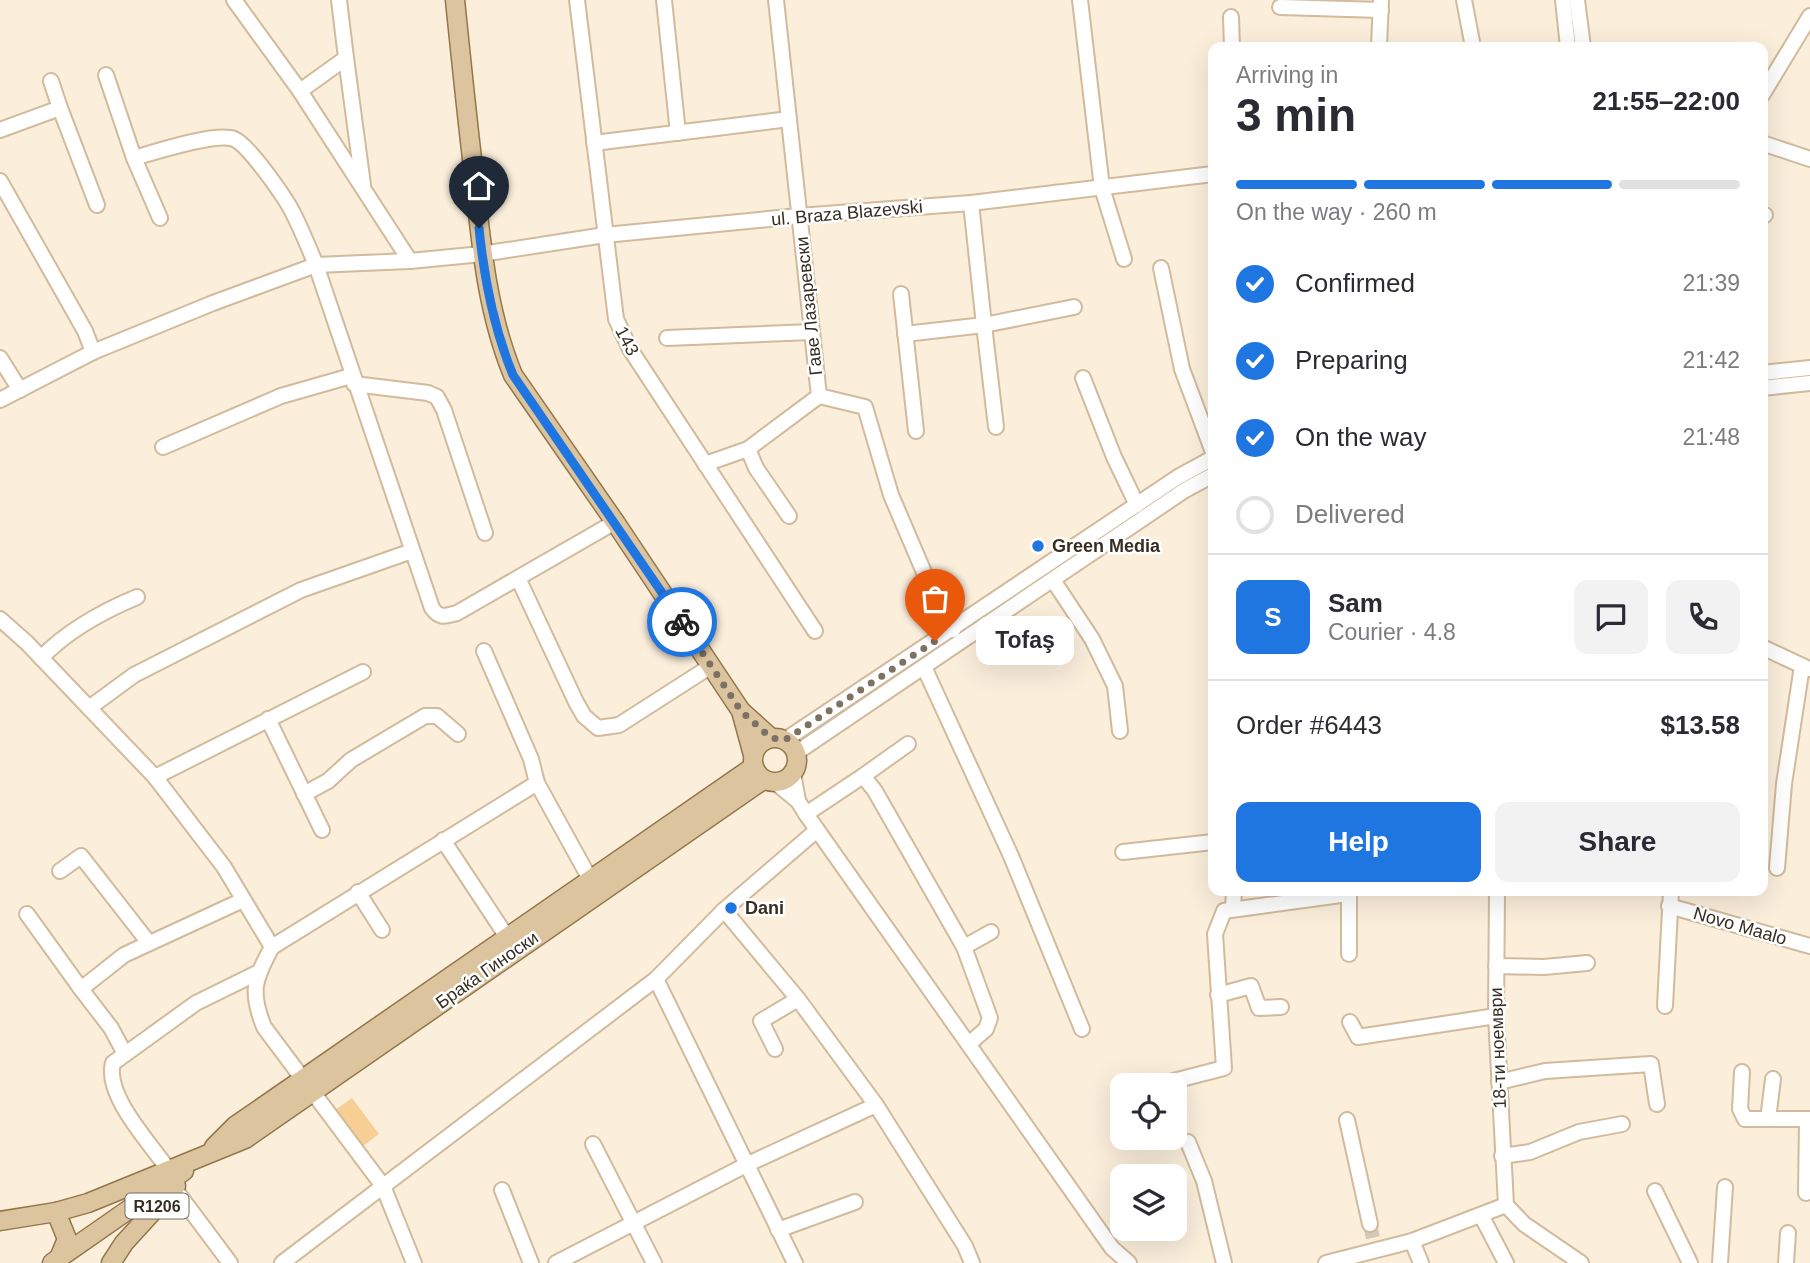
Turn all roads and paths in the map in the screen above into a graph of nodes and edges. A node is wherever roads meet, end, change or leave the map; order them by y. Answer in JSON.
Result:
{"nodes":[{"id":1,"x":234,"y":0,"type":"edge"},
{"id":2,"x":338,"y":0,"type":"edge"},
{"id":3,"x":455,"y":0,"type":"edge"},
{"id":4,"x":577,"y":0,"type":"edge"},
{"id":5,"x":664,"y":0,"type":"edge"},
{"id":6,"x":776,"y":0,"type":"edge"},
{"id":7,"x":1080,"y":0,"type":"edge"},
{"id":8,"x":1464,"y":0,"type":"edge"},
{"id":9,"x":1563,"y":0,"type":"edge"},
{"id":10,"x":1577,"y":0,"type":"edge"},
{"id":11,"x":1322,"y":5,"type":"edge"},
{"id":12,"x":1381,"y":5,"type":"edge"},
{"id":13,"x":1280,"y":7,"type":"dead end"},
{"id":14,"x":1810,"y":16,"type":"edge"},
{"id":15,"x":1231,"y":17,"type":"dead end"},
{"id":16,"x":1232,"y":42,"type":"edge"},
{"id":17,"x":1379,"y":42,"type":"edge"},
{"id":18,"x":1472,"y":42,"type":"edge"},
{"id":19,"x":1567,"y":42,"type":"edge"},
{"id":20,"x":1582,"y":42,"type":"edge"},
{"id":21,"x":346,"y":58,"type":"junction"},
{"id":22,"x":106,"y":75,"type":"dead end"},
{"id":23,"x":51,"y":81,"type":"dead end"},
{"id":24,"x":1768,"y":85,"type":"edge"},
{"id":25,"x":300,"y":91,"type":"junction"},
{"id":26,"x":60,"y":108,"type":"junction"},
{"id":27,"x":789,"y":119,"type":"junction"},
{"id":28,"x":0,"y":130,"type":"edge"},
{"id":29,"x":678,"y":132,"type":"junction"},
{"id":30,"x":594,"y":143,"type":"junction"},
{"id":31,"x":1768,"y":145,"type":"edge"},
{"id":32,"x":358,"y":149,"type":"junction"},
{"id":33,"x":340,"y":153,"type":"junction"},
{"id":34,"x":134,"y":158,"type":"junction"},
{"id":35,"x":1810,"y":159,"type":"edge"},
{"id":36,"x":1208,"y":175,"type":"edge"},
{"id":37,"x":0,"y":181,"type":"edge"},
{"id":38,"x":1102,"y":188,"type":"junction"},
{"id":39,"x":364,"y":190,"type":"junction"},
{"id":40,"x":971,"y":203,"type":"junction"},
{"id":41,"x":97,"y":205,"type":"dead end"},
{"id":42,"x":799,"y":216,"type":"junction"},
{"id":43,"x":160,"y":218,"type":"dead end"},
{"id":44,"x":606,"y":235,"type":"junction"},
{"id":45,"x":482,"y":254,"type":"junction"},
{"id":46,"x":1124,"y":259,"type":"dead end"},
{"id":47,"x":410,"y":261,"type":"junction"},
{"id":48,"x":316,"y":265,"type":"junction"},
{"id":49,"x":1161,"y":268,"type":"dead end"},
{"id":50,"x":901,"y":294,"type":"dead end"},
{"id":51,"x":1074,"y":307,"type":"dead end"},
{"id":52,"x":984,"y":325,"type":"junction"},
{"id":53,"x":812,"y":332,"type":"junction"},
{"id":54,"x":905,"y":334,"type":"junction"},
{"id":55,"x":667,"y":338,"type":"dead end"},
{"id":56,"x":93,"y":352,"type":"junction"},
{"id":57,"x":0,"y":358,"type":"edge"},
{"id":58,"x":1810,"y":368,"type":"edge"},
{"id":59,"x":1768,"y":372,"type":"edge"},
{"id":60,"x":1083,"y":378,"type":"dead end"},
{"id":61,"x":353,"y":380,"type":"junction"},
{"id":62,"x":1810,"y":383,"type":"edge"},
{"id":63,"x":1768,"y":386,"type":"edge"},
{"id":64,"x":20,"y":390,"type":"junction"},
{"id":65,"x":819,"y":396,"type":"junction"},
{"id":66,"x":0,"y":400,"type":"edge"},
{"id":67,"x":996,"y":427,"type":"dead end"},
{"id":68,"x":916,"y":431,"type":"dead end"},
{"id":69,"x":1208,"y":439,"type":"edge"},
{"id":70,"x":163,"y":447,"type":"dead end"},
{"id":71,"x":748,"y":449,"type":"junction"},
{"id":72,"x":1208,"y":461,"type":"edge"},
{"id":73,"x":705,"y":464,"type":"junction"},
{"id":74,"x":1208,"y":478,"type":"edge"},
{"id":75,"x":1137,"y":505,"type":"junction"},
{"id":76,"x":789,"y":516,"type":"dead end"},
{"id":77,"x":615,"y":522,"type":"junction"},
{"id":78,"x":485,"y":533,"type":"dead end"},
{"id":79,"x":412,"y":551,"type":"junction"},
{"id":80,"x":518,"y":578,"type":"junction"},
{"id":81,"x":1053,"y":580,"type":"junction"},
{"id":82,"x":137,"y":597,"type":"dead end"},
{"id":83,"x":0,"y":619,"type":"edge"},
{"id":84,"x":953,"y":630,"type":"junction"},
{"id":85,"x":815,"y":631,"type":"dead end"},
{"id":86,"x":1768,"y":650,"type":"edge"},
{"id":87,"x":484,"y":651,"type":"dead end"},
{"id":88,"x":41,"y":658,"type":"junction"},
{"id":89,"x":711,"y":666,"type":"junction"},
{"id":90,"x":924,"y":667,"type":"junction"},
{"id":91,"x":1806,"y":668,"type":"edge"},
{"id":92,"x":363,"y":672,"type":"dead end"},
{"id":93,"x":89,"y":708,"type":"junction"},
{"id":94,"x":741,"y":711,"type":"junction"},
{"id":95,"x":268,"y":719,"type":"junction"},
{"id":96,"x":1120,"y":731,"type":"dead end"},
{"id":97,"x":458,"y":734,"type":"dead end"},
{"id":98,"x":784,"y":744,"type":"junction"},
{"id":99,"x":908,"y":744,"type":"dead end"},
{"id":100,"x":761,"y":771,"type":"junction"},
{"id":101,"x":793,"y":773,"type":"junction"},
{"id":102,"x":863,"y":776,"type":"junction"},
{"id":103,"x":155,"y":777,"type":"junction"},
{"id":104,"x":537,"y":782,"type":"junction"},
{"id":105,"x":304,"y":794,"type":"junction"},
{"id":106,"x":802,"y":807,"type":"junction"},
{"id":107,"x":322,"y":830,"type":"dead end"},
{"id":108,"x":817,"y":830,"type":"junction"},
{"id":109,"x":443,"y":840,"type":"junction"},
{"id":110,"x":1208,"y":843,"type":"edge"},
{"id":111,"x":1123,"y":852,"type":"dead end"},
{"id":112,"x":1777,"y":868,"type":"dead end"},
{"id":113,"x":60,"y":871,"type":"dead end"},
{"id":114,"x":590,"y":879,"type":"junction"},
{"id":115,"x":358,"y":892,"type":"junction"},
{"id":116,"x":1234,"y":896,"type":"edge"},
{"id":117,"x":1326,"y":896,"type":"edge"},
{"id":118,"x":1349,"y":896,"type":"edge"},
{"id":119,"x":1497,"y":896,"type":"edge"},
{"id":120,"x":1670,"y":896,"type":"edge"},
{"id":121,"x":243,"y":900,"type":"junction"},
{"id":122,"x":1669,"y":906,"type":"junction"},
{"id":123,"x":1233,"y":908,"type":"junction"},
{"id":124,"x":724,"y":910,"type":"junction"},
{"id":125,"x":27,"y":914,"type":"dead end"},
{"id":126,"x":382,"y":930,"type":"dead end"},
{"id":127,"x":991,"y":932,"type":"dead end"},
{"id":128,"x":507,"y":937,"type":"junction"},
{"id":129,"x":149,"y":943,"type":"junction"},
{"id":130,"x":1810,"y":946,"type":"edge"},
{"id":131,"x":272,"y":947,"type":"junction"},
{"id":132,"x":964,"y":947,"type":"junction"},
{"id":133,"x":1349,"y":954,"type":"dead end"},
{"id":134,"x":1587,"y":963,"type":"dead end"},
{"id":135,"x":1496,"y":966,"type":"junction"},
{"id":136,"x":258,"y":972,"type":"junction"},
{"id":137,"x":656,"y":979,"type":"junction"},
{"id":138,"x":81,"y":989,"type":"junction"},
{"id":139,"x":1218,"y":995,"type":"junction"},
{"id":140,"x":798,"y":999,"type":"junction"},
{"id":141,"x":1665,"y":1006,"type":"dead end"},
{"id":142,"x":1281,"y":1007,"type":"dead end"},
{"id":143,"x":1496,"y":1016,"type":"junction"},
{"id":144,"x":1350,"y":1022,"type":"dead end"},
{"id":145,"x":1082,"y":1029,"type":"dead end"},
{"id":146,"x":970,"y":1043,"type":"junction"},
{"id":147,"x":775,"y":1049,"type":"dead end"},
{"id":148,"x":125,"y":1055,"type":"junction"},
{"id":149,"x":1742,"y":1072,"type":"dead end"},
{"id":150,"x":1187,"y":1078,"type":"edge"},
{"id":151,"x":1773,"y":1079,"type":"dead end"},
{"id":152,"x":1499,"y":1082,"type":"junction"},
{"id":153,"x":308,"y":1087,"type":"junction"},
{"id":154,"x":1657,"y":1104,"type":"dead end"},
{"id":155,"x":876,"y":1105,"type":"junction"},
{"id":156,"x":1768,"y":1119,"type":"junction"},
{"id":157,"x":1808,"y":1119,"type":"edge"},
{"id":158,"x":1347,"y":1120,"type":"dead end"},
{"id":159,"x":1622,"y":1124,"type":"dead end"},
{"id":160,"x":1188,"y":1142,"type":"dead end"},
{"id":161,"x":593,"y":1144,"type":"dead end"},
{"id":162,"x":208,"y":1153,"type":"junction"},
{"id":163,"x":1502,"y":1156,"type":"junction"},
{"id":164,"x":748,"y":1164,"type":"junction"},
{"id":165,"x":168,"y":1169,"type":"junction"},
{"id":166,"x":383,"y":1186,"type":"junction"},
{"id":167,"x":1725,"y":1187,"type":"dead end"},
{"id":168,"x":174,"y":1188,"type":"junction"},
{"id":169,"x":502,"y":1190,"type":"dead end"},
{"id":170,"x":1655,"y":1191,"type":"dead end"},
{"id":171,"x":1806,"y":1193,"type":"dead end"},
{"id":172,"x":855,"y":1202,"type":"dead end"},
{"id":173,"x":1506,"y":1205,"type":"junction"},
{"id":174,"x":56,"y":1212,"type":"junction"},
{"id":175,"x":1481,"y":1215,"type":"junction"},
{"id":176,"x":0,"y":1221,"type":"edge"},
{"id":177,"x":635,"y":1222,"type":"junction"},
{"id":178,"x":1370,"y":1224,"type":"tunnel mouth"},
{"id":179,"x":778,"y":1230,"type":"junction"},
{"id":180,"x":1788,"y":1233,"type":"dead end"},
{"id":181,"x":1412,"y":1241,"type":"junction"},
{"id":182,"x":1112,"y":1248,"type":"junction"},
{"id":183,"x":60,"y":1261,"type":"edge"},
{"id":184,"x":111,"y":1263,"type":"edge"},
{"id":185,"x":230,"y":1263,"type":"edge"},
{"id":186,"x":282,"y":1263,"type":"edge"},
{"id":187,"x":414,"y":1263,"type":"edge"},
{"id":188,"x":531,"y":1263,"type":"edge"},
{"id":189,"x":556,"y":1263,"type":"edge"},
{"id":190,"x":654,"y":1263,"type":"edge"},
{"id":191,"x":795,"y":1263,"type":"edge"},
{"id":192,"x":972,"y":1263,"type":"edge"},
{"id":193,"x":1116,"y":1263,"type":"edge"},
{"id":194,"x":1129,"y":1263,"type":"edge"},
{"id":195,"x":1224,"y":1263,"type":"edge"},
{"id":196,"x":1328,"y":1263,"type":"edge"},
{"id":197,"x":1421,"y":1263,"type":"edge"},
{"id":198,"x":1506,"y":1263,"type":"edge"},
{"id":199,"x":1581,"y":1263,"type":"edge"},
{"id":200,"x":1690,"y":1263,"type":"edge"},
{"id":201,"x":1720,"y":1263,"type":"edge"},
{"id":202,"x":1786,"y":1263,"type":"edge"}],
"edges":[{"from":1,"to":25,"type":"street"},
{"from":2,"to":21,"type":"street"},
{"from":3,"to":45,"type":"main road"},
{"from":4,"to":30,"type":"street","name":"143"},
{"from":5,"to":29,"type":"street"},
{"from":6,"to":27,"type":"street","name":"Гаве Лазаревски"},
{"from":7,"to":38,"type":"street"},
{"from":8,"to":18,"type":"street"},
{"from":9,"to":19,"type":"street"},
{"from":10,"to":20,"type":"street"},
{"from":11,"to":12,"type":"street"},
{"from":11,"to":13,"type":"street"},
{"from":12,"to":17,"type":"street"},
{"from":14,"to":24,"type":"street"},
{"from":15,"to":16,"type":"street"},
{"from":21,"to":25,"type":"street"},
{"from":21,"to":32,"type":"street"},
{"from":22,"to":34,"type":"street"},
{"from":23,"to":26,"type":"street"},
{"from":25,"to":33,"type":"street"},
{"from":26,"to":28,"type":"street"},
{"from":26,"to":41,"type":"street"},
{"from":27,"to":29,"type":"street"},
{"from":27,"to":42,"type":"street","name":"Гаве Лазаревски"},
{"from":29,"to":30,"type":"street"},
{"from":30,"to":44,"type":"street","name":"143"},
{"from":31,"to":35,"type":"street"},
{"from":32,"to":33,"type":"street"},
{"from":32,"to":39,"type":"street"},
{"from":33,"to":39,"type":"street"},
{"from":34,"to":43,"type":"street"},
{"from":34,"to":48,"type":"street"},
{"from":36,"to":38,"type":"street","name":"ul. Braza Blazevski"},
{"from":37,"to":56,"type":"street"},
{"from":38,"to":40,"type":"street","name":"ul. Braza Blazevski"},
{"from":38,"to":46,"type":"street"},
{"from":39,"to":47,"type":"street"},
{"from":40,"to":42,"type":"street","name":"ul. Braza Blazevski"},
{"from":40,"to":52,"type":"street"},
{"from":42,"to":44,"type":"street","name":"ul. Braza Blazevski"},
{"from":42,"to":53,"type":"street","name":"Гаве Лазаревски"},
{"from":44,"to":45,"type":"street","name":"ul. Braza Blazevski"},
{"from":44,"to":73,"type":"street","name":"143"},
{"from":45,"to":47,"type":"street","name":"ul. Braza Blazevski"},
{"from":45,"to":77,"type":"main road"},
{"from":47,"to":48,"type":"street","name":"ul. Braza Blazevski"},
{"from":48,"to":56,"type":"street","name":"ul. Braza Blazevski"},
{"from":48,"to":61,"type":"street"},
{"from":49,"to":69,"type":"street"},
{"from":50,"to":54,"type":"street"},
{"from":51,"to":52,"type":"street"},
{"from":52,"to":54,"type":"street"},
{"from":52,"to":67,"type":"street"},
{"from":53,"to":55,"type":"street"},
{"from":53,"to":65,"type":"street","name":"Гаве Лазаревски"},
{"from":54,"to":68,"type":"street"},
{"from":56,"to":64,"type":"street","name":"ul. Braza Blazevski"},
{"from":57,"to":64,"type":"street"},
{"from":58,"to":59,"type":"street"},
{"from":60,"to":75,"type":"street"},
{"from":61,"to":70,"type":"street"},
{"from":61,"to":78,"type":"street"},
{"from":61,"to":79,"type":"street"},
{"from":62,"to":63,"type":"street"},
{"from":64,"to":66,"type":"street","name":"ul. Braza Blazevski"},
{"from":65,"to":71,"type":"street","name":"Гаве Лазаревски"},
{"from":65,"to":84,"type":"street"},
{"from":71,"to":73,"type":"street","name":"Гаве Лазаревски"},
{"from":71,"to":76,"type":"street"},
{"from":72,"to":75,"type":"street","name":"Браќа Гиноски"},
{"from":73,"to":85,"type":"street","name":"143"},
{"from":74,"to":81,"type":"street","name":"Браќа Гиноски"},
{"from":75,"to":84,"type":"street","name":"Браќа Гиноски"},
{"from":77,"to":80,"type":"street"},
{"from":77,"to":89,"type":"main road"},
{"from":79,"to":80,"type":"street"},
{"from":79,"to":93,"type":"street"},
{"from":80,"to":89,"type":"street"},
{"from":81,"to":90,"type":"street","name":"Браќа Гиноски"},
{"from":81,"to":96,"type":"street"},
{"from":82,"to":88,"type":"street"},
{"from":83,"to":88,"type":"street"},
{"from":84,"to":98,"type":"street","name":"Браќа Гиноски"},
{"from":86,"to":91,"type":"street"},
{"from":87,"to":104,"type":"street"},
{"from":88,"to":93,"type":"street"},
{"from":89,"to":94,"type":"main road"},
{"from":90,"to":98,"type":"street","name":"Браќа Гиноски"},
{"from":90,"to":145,"type":"street"},
{"from":91,"to":112,"type":"street"},
{"from":92,"to":95,"type":"street"},
{"from":93,"to":103,"type":"street"},
{"from":94,"to":98,"type":"main road"},
{"from":94,"to":100,"type":"main road"},
{"from":95,"to":103,"type":"street"},
{"from":95,"to":105,"type":"street"},
{"from":97,"to":105,"type":"street"},
{"from":98,"to":100,"type":"main road","name":"Браќа Гиноски"},
{"from":98,"to":101,"type":"main road"},
{"from":99,"to":102,"type":"street"},
{"from":100,"to":101,"type":"main road","name":"Браќа Гиноски"},
{"from":100,"to":106,"type":"street"},
{"from":100,"to":114,"type":"main road","name":"Браќа Гиноски"},
{"from":100,"to":153,"type":"main road","name":"Браќа Гиноски"},
{"from":101,"to":106,"type":"street"},
{"from":102,"to":106,"type":"street"},
{"from":102,"to":132,"type":"street"},
{"from":103,"to":121,"type":"street"},
{"from":104,"to":109,"type":"street"},
{"from":104,"to":114,"type":"street"},
{"from":105,"to":107,"type":"street"},
{"from":106,"to":108,"type":"street"},
{"from":108,"to":124,"type":"street"},
{"from":108,"to":146,"type":"street"},
{"from":109,"to":115,"type":"street"},
{"from":109,"to":128,"type":"street"},
{"from":110,"to":111,"type":"street"},
{"from":113,"to":129,"type":"street"},
{"from":114,"to":128,"type":"main road","name":"Браќа Гиноски"},
{"from":115,"to":126,"type":"street"},
{"from":115,"to":131,"type":"street"},
{"from":116,"to":123,"type":"street"},
{"from":117,"to":123,"type":"street"},
{"from":118,"to":133,"type":"street"},
{"from":119,"to":135,"type":"street","name":"18-ти ноември"},
{"from":120,"to":122,"type":"street","name":"Novo Maalo"},
{"from":121,"to":129,"type":"street"},
{"from":121,"to":131,"type":"street"},
{"from":122,"to":130,"type":"street","name":"Novo Maalo"},
{"from":122,"to":141,"type":"street","name":"Novo Maalo"},
{"from":123,"to":139,"type":"street"},
{"from":124,"to":137,"type":"street"},
{"from":124,"to":140,"type":"street"},
{"from":125,"to":138,"type":"street"},
{"from":127,"to":132,"type":"street"},
{"from":128,"to":153,"type":"main road","name":"Браќа Гиноски"},
{"from":129,"to":138,"type":"street"},
{"from":131,"to":136,"type":"street"},
{"from":132,"to":146,"type":"street"},
{"from":134,"to":135,"type":"street"},
{"from":135,"to":143,"type":"street","name":"18-ти ноември"},
{"from":136,"to":148,"type":"street"},
{"from":136,"to":153,"type":"street"},
{"from":137,"to":164,"type":"street"},
{"from":137,"to":166,"type":"street"},
{"from":138,"to":148,"type":"street"},
{"from":139,"to":142,"type":"street"},
{"from":139,"to":150,"type":"street"},
{"from":140,"to":147,"type":"street"},
{"from":140,"to":155,"type":"street"},
{"from":143,"to":144,"type":"street"},
{"from":143,"to":152,"type":"street","name":"18-ти ноември"},
{"from":146,"to":182,"type":"street"},
{"from":148,"to":165,"type":"street"},
{"from":149,"to":156,"type":"street"},
{"from":151,"to":156,"type":"street"},
{"from":152,"to":154,"type":"street"},
{"from":152,"to":163,"type":"street","name":"18-ти ноември"},
{"from":153,"to":162,"type":"main road","name":"Браќа Гиноски"},
{"from":153,"to":166,"type":"street"},
{"from":155,"to":164,"type":"street"},
{"from":155,"to":192,"type":"street"},
{"from":156,"to":157,"type":"street"},
{"from":157,"to":171,"type":"street"},
{"from":158,"to":178,"type":"street"},
{"from":159,"to":163,"type":"street"},
{"from":160,"to":195,"type":"street"},
{"from":161,"to":177,"type":"street"},
{"from":162,"to":165,"type":"main road","number":"R1206"},
{"from":162,"to":168,"type":"main road","number":"R1206"},
{"from":162,"to":183,"type":"main road","name":"Браќа Гиноски"},
{"from":163,"to":173,"type":"street","name":"18-ти ноември"},
{"from":164,"to":177,"type":"street"},
{"from":164,"to":179,"type":"street"},
{"from":165,"to":174,"type":"main road","number":"R1206"},
{"from":166,"to":186,"type":"street"},
{"from":166,"to":187,"type":"street"},
{"from":167,"to":201,"type":"street"},
{"from":168,"to":184,"type":"main road","number":"R1206"},
{"from":168,"to":185,"type":"street"},
{"from":169,"to":188,"type":"street"},
{"from":170,"to":200,"type":"street"},
{"from":172,"to":179,"type":"street"},
{"from":173,"to":175,"type":"street"},
{"from":173,"to":199,"type":"street"},
{"from":174,"to":176,"type":"main road","number":"R1206"},
{"from":174,"to":183,"type":"main road"},
{"from":175,"to":181,"type":"street"},
{"from":175,"to":198,"type":"street"},
{"from":177,"to":189,"type":"street"},
{"from":177,"to":190,"type":"street"},
{"from":179,"to":191,"type":"street"},
{"from":180,"to":202,"type":"street"},
{"from":181,"to":196,"type":"street"},
{"from":181,"to":197,"type":"street"},
{"from":182,"to":193,"type":"street"},
{"from":182,"to":194,"type":"street"}]}
